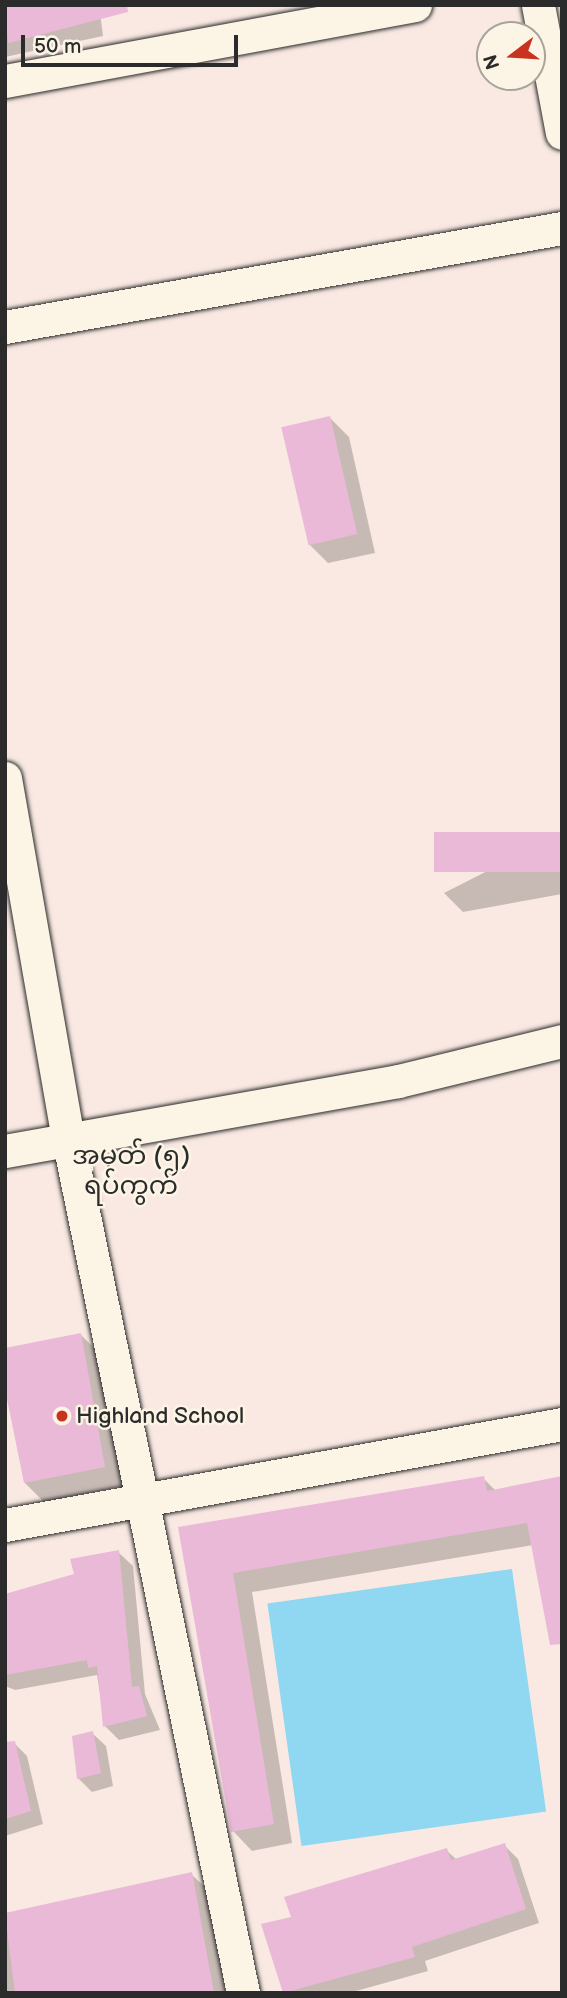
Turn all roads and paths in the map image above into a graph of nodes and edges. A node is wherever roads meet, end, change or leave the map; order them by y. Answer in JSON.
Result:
{"nodes":[{"id":1,"x":415,"y":5,"type":"edge"},
{"id":2,"x":538,"y":5,"type":"edge"},
{"id":3,"x":5,"y":81,"type":"edge"},
{"id":4,"x":562,"y":133,"type":"edge"},
{"id":5,"x":562,"y":228,"type":"edge"},
{"id":6,"x":5,"y":327,"type":"edge"},
{"id":7,"x":5,"y":778,"type":"edge"},
{"id":8,"x":562,"y":1041,"type":"edge"},
{"id":9,"x":68,"y":1138,"type":"junction"},
{"id":10,"x":5,"y":1152,"type":"edge"},
{"id":11,"x":562,"y":1423,"type":"edge"},
{"id":12,"x":141,"y":1500,"type":"junction"},
{"id":13,"x":5,"y":1525,"type":"edge"},
{"id":14,"x":243,"y":1993,"type":"edge"}],
"edges":[{"from":1,"to":3,"type":"street"},
{"from":2,"to":4,"type":"street"},
{"from":5,"to":6,"type":"street"},
{"from":7,"to":9,"type":"street"},
{"from":8,"to":9,"type":"street"},
{"from":9,"to":10,"type":"street"},
{"from":9,"to":12,"type":"street"},
{"from":11,"to":12,"type":"street"},
{"from":12,"to":13,"type":"street"},
{"from":12,"to":14,"type":"street"}]}
